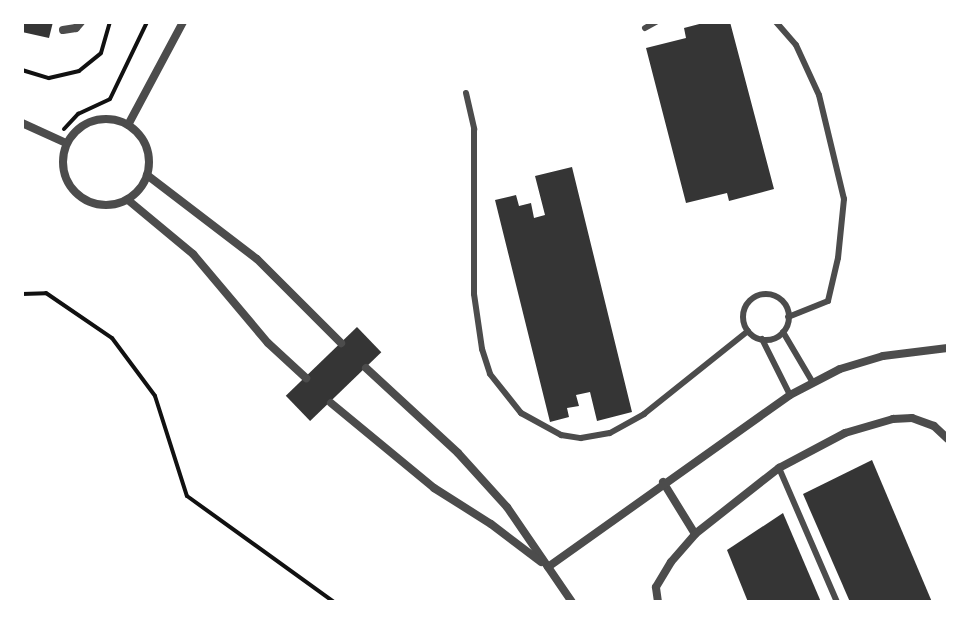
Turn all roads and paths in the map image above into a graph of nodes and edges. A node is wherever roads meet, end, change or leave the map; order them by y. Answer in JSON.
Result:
{"nodes":[{"id":1,"x":81,"y":22,"type":"edge"},
{"id":2,"x":110,"y":22,"type":"edge"},
{"id":3,"x":147,"y":22,"type":"edge"},
{"id":4,"x":183,"y":22,"type":"edge"},
{"id":5,"x":656,"y":22,"type":"edge"},
{"id":6,"x":776,"y":22,"type":"edge"},
{"id":7,"x":645,"y":28,"type":"dead end"},
{"id":8,"x":63,"y":30,"type":"dead end"},
{"id":9,"x":22,"y":70,"type":"edge"},
{"id":10,"x":466,"y":93,"type":"dead end"},
{"id":11,"x":22,"y":123,"type":"edge"},
{"id":12,"x":128,"y":125,"type":"junction"},
{"id":13,"x":57,"y":138,"type":"junction"},
{"id":14,"x":66,"y":143,"type":"junction"},
{"id":15,"x":147,"y":175,"type":"junction"},
{"id":16,"x":128,"y":200,"type":"junction"},
{"id":17,"x":22,"y":294,"type":"edge"},
{"id":18,"x":788,"y":317,"type":"junction"},
{"id":19,"x":748,"y":331,"type":"junction"},
{"id":20,"x":783,"y":332,"type":"junction"},
{"id":21,"x":762,"y":339,"type":"junction"},
{"id":22,"x":341,"y":343,"type":"dead end"},
{"id":23,"x":948,"y":348,"type":"edge"},
{"id":24,"x":366,"y":368,"type":"dead end"},
{"id":25,"x":306,"y":378,"type":"dead end"},
{"id":26,"x":813,"y":383,"type":"junction"},
{"id":27,"x":790,"y":395,"type":"junction"},
{"id":28,"x":331,"y":403,"type":"dead end"},
{"id":29,"x":948,"y":439,"type":"edge"},
{"id":30,"x":779,"y":468,"type":"junction"},
{"id":31,"x":663,"y":482,"type":"junction"},
{"id":32,"x":695,"y":534,"type":"junction"},
{"id":33,"x":548,"y":567,"type":"junction"},
{"id":34,"x":334,"y":602,"type":"edge"},
{"id":35,"x":572,"y":602,"type":"edge"},
{"id":36,"x":658,"y":602,"type":"edge"},
{"id":37,"x":837,"y":602,"type":"edge"}],
"edges":[{"from":1,"to":8,"type":"street"},
{"from":2,"to":9,"type":"path"},
{"from":3,"to":13,"type":"path"},
{"from":4,"to":12,"type":"street"},
{"from":5,"to":7,"type":"lane"},
{"from":6,"to":18,"type":"lane"},
{"from":10,"to":19,"type":"lane"},
{"from":11,"to":13,"type":"street"},
{"from":12,"to":14,"type":"street"},
{"from":12,"to":15,"type":"street"},
{"from":13,"to":14,"type":"street"},
{"from":14,"to":16,"type":"street"},
{"from":15,"to":16,"type":"street"},
{"from":15,"to":22,"type":"street"},
{"from":16,"to":25,"type":"street"},
{"from":17,"to":34,"type":"path"},
{"from":18,"to":19,"type":"lane"},
{"from":18,"to":20,"type":"lane"},
{"from":19,"to":21,"type":"lane"},
{"from":20,"to":21,"type":"lane"},
{"from":20,"to":26,"type":"lane"},
{"from":21,"to":27,"type":"lane"},
{"from":23,"to":26,"type":"street"},
{"from":24,"to":33,"type":"street"},
{"from":26,"to":27,"type":"street"},
{"from":27,"to":31,"type":"street"},
{"from":28,"to":33,"type":"street"},
{"from":29,"to":30,"type":"street"},
{"from":30,"to":32,"type":"street"},
{"from":30,"to":37,"type":"lane"},
{"from":31,"to":32,"type":"street"},
{"from":31,"to":33,"type":"street"},
{"from":32,"to":36,"type":"street"},
{"from":33,"to":35,"type":"street"}]}
